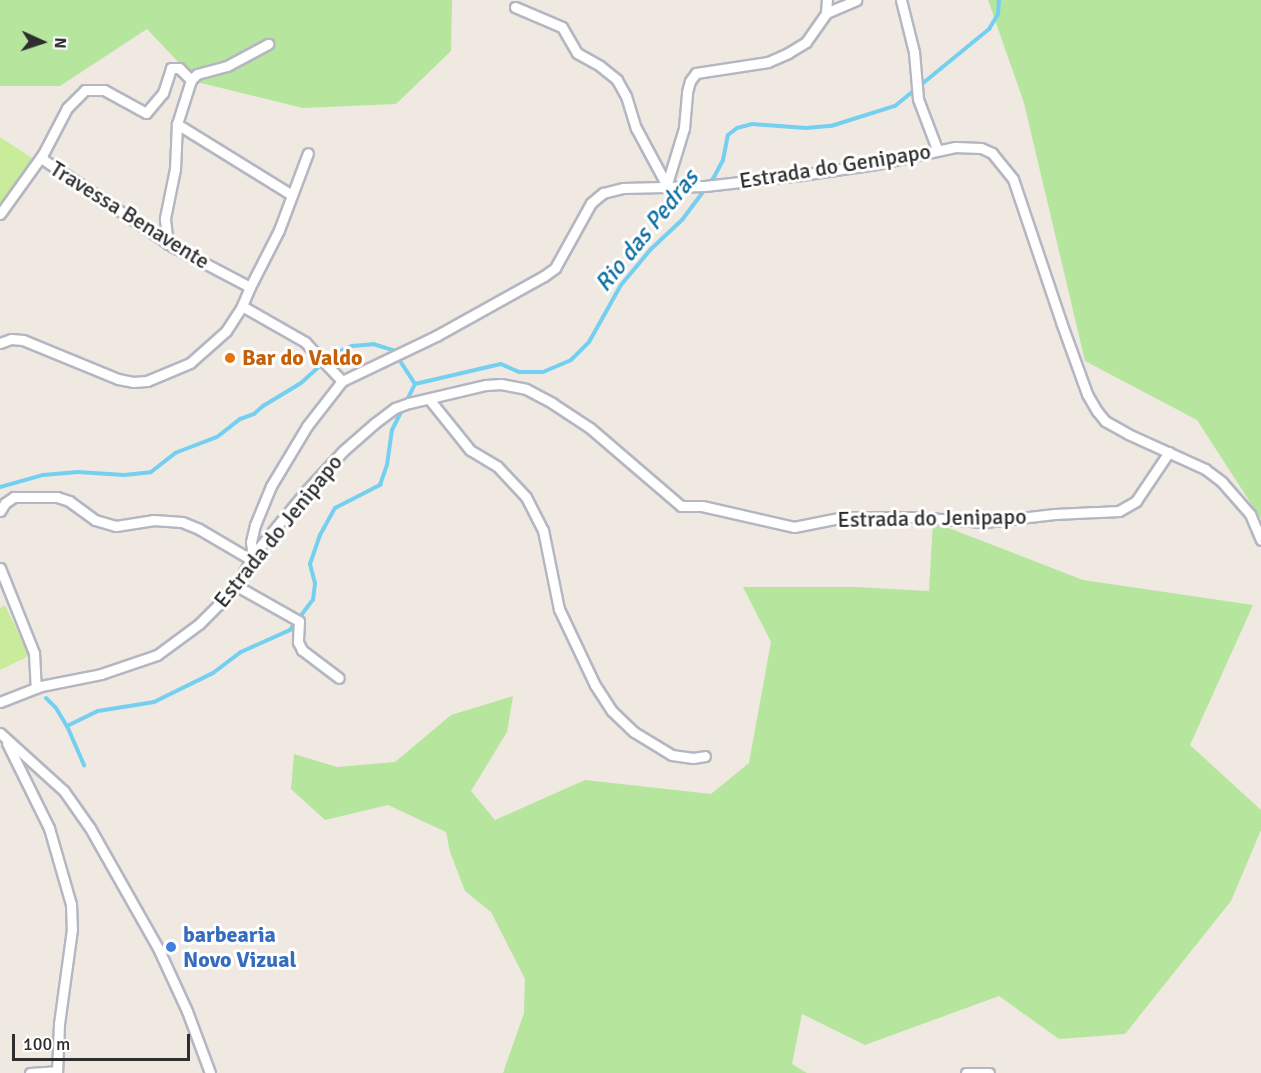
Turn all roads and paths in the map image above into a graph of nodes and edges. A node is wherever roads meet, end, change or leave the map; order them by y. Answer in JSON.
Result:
{"nodes":[{"id":1,"x":827,"y":0,"type":"edge"},
{"id":2,"x":856,"y":0,"type":"edge"},
{"id":3,"x":901,"y":0,"type":"edge"},
{"id":4,"x":515,"y":8,"type":"dead end"},
{"id":5,"x":826,"y":13,"type":"junction"},
{"id":6,"x":268,"y":44,"type":"dead end"},
{"id":7,"x":191,"y":80,"type":"junction"},
{"id":8,"x":177,"y":124,"type":"junction"},
{"id":9,"x":937,"y":149,"type":"junction"},
{"id":10,"x":308,"y":153,"type":"dead end"},
{"id":11,"x":40,"y":158,"type":"junction"},
{"id":12,"x":666,"y":185,"type":"junction"},
{"id":13,"x":292,"y":195,"type":"junction"},
{"id":14,"x":0,"y":214,"type":"edge"},
{"id":15,"x":168,"y":244,"type":"junction"},
{"id":16,"x":250,"y":287,"type":"junction"},
{"id":17,"x":242,"y":306,"type":"junction"},
{"id":18,"x":0,"y":343,"type":"edge"},
{"id":19,"x":342,"y":381,"type":"junction"},
{"id":20,"x":429,"y":399,"type":"junction"},
{"id":21,"x":1169,"y":452,"type":"junction"},
{"id":22,"x":0,"y":511,"type":"edge"},
{"id":23,"x":1261,"y":540,"type":"edge"},
{"id":24,"x":251,"y":557,"type":"junction"},
{"id":25,"x":0,"y":568,"type":"edge"},
{"id":26,"x":3,"y":581,"type":"edge"},
{"id":27,"x":235,"y":585,"type":"junction"},
{"id":28,"x":339,"y":678,"type":"dead end"},
{"id":29,"x":36,"y":688,"type":"junction"},
{"id":30,"x":0,"y":702,"type":"edge"},
{"id":31,"x":2,"y":736,"type":"edge"},
{"id":32,"x":705,"y":756,"type":"dead end"},
{"id":33,"x":57,"y":1072,"type":"edge"},
{"id":34,"x":30,"y":1073,"type":"edge"},
{"id":35,"x":210,"y":1073,"type":"edge"},
{"id":36,"x":966,"y":1073,"type":"edge"},
{"id":37,"x":989,"y":1073,"type":"edge"}],
"edges":[{"from":1,"to":5,"type":"street"},
{"from":2,"to":5,"type":"street"},
{"from":3,"to":9,"type":"street"},
{"from":4,"to":12,"type":"street"},
{"from":5,"to":12,"type":"street"},
{"from":6,"to":7,"type":"street"},
{"from":7,"to":8,"type":"street"},
{"from":7,"to":11,"type":"street"},
{"from":8,"to":13,"type":"street"},
{"from":8,"to":15,"type":"street"},
{"from":9,"to":12,"type":"street","name":"Estrada do Genipapo"},
{"from":9,"to":21,"type":"street","name":"Estrada do Genipapo"},
{"from":10,"to":13,"type":"street"},
{"from":11,"to":14,"type":"street"},
{"from":11,"to":15,"type":"street","name":"Travessa Benavente"},
{"from":12,"to":19,"type":"street","name":"Estrada do Genipapo"},
{"from":13,"to":16,"type":"street"},
{"from":15,"to":16,"type":"street","name":"Travessa Benavente"},
{"from":16,"to":17,"type":"street"},
{"from":17,"to":18,"type":"street"},
{"from":17,"to":19,"type":"street"},
{"from":19,"to":24,"type":"street","name":"Estrada do Genipapo"},
{"from":20,"to":21,"type":"street","name":"Estrada do Jenipapo"},
{"from":20,"to":24,"type":"street","name":"Estrada do Jenipapo"},
{"from":20,"to":32,"type":"street"},
{"from":21,"to":23,"type":"street","name":"Estrada do Genipapo"},
{"from":22,"to":24,"type":"street"},
{"from":24,"to":27,"type":"street","name":"Estrada do Jenipapo"},
{"from":25,"to":26,"type":"street"},
{"from":26,"to":29,"type":"street"},
{"from":27,"to":28,"type":"street"},
{"from":27,"to":29,"type":"street","name":"Estrada do Jenipapo"},
{"from":29,"to":30,"type":"street","name":"Estrada do Jenipapo"},
{"from":31,"to":33,"type":"street"},
{"from":31,"to":35,"type":"street"},
{"from":33,"to":34,"type":"street"},
{"from":36,"to":37,"type":"street"}]}
